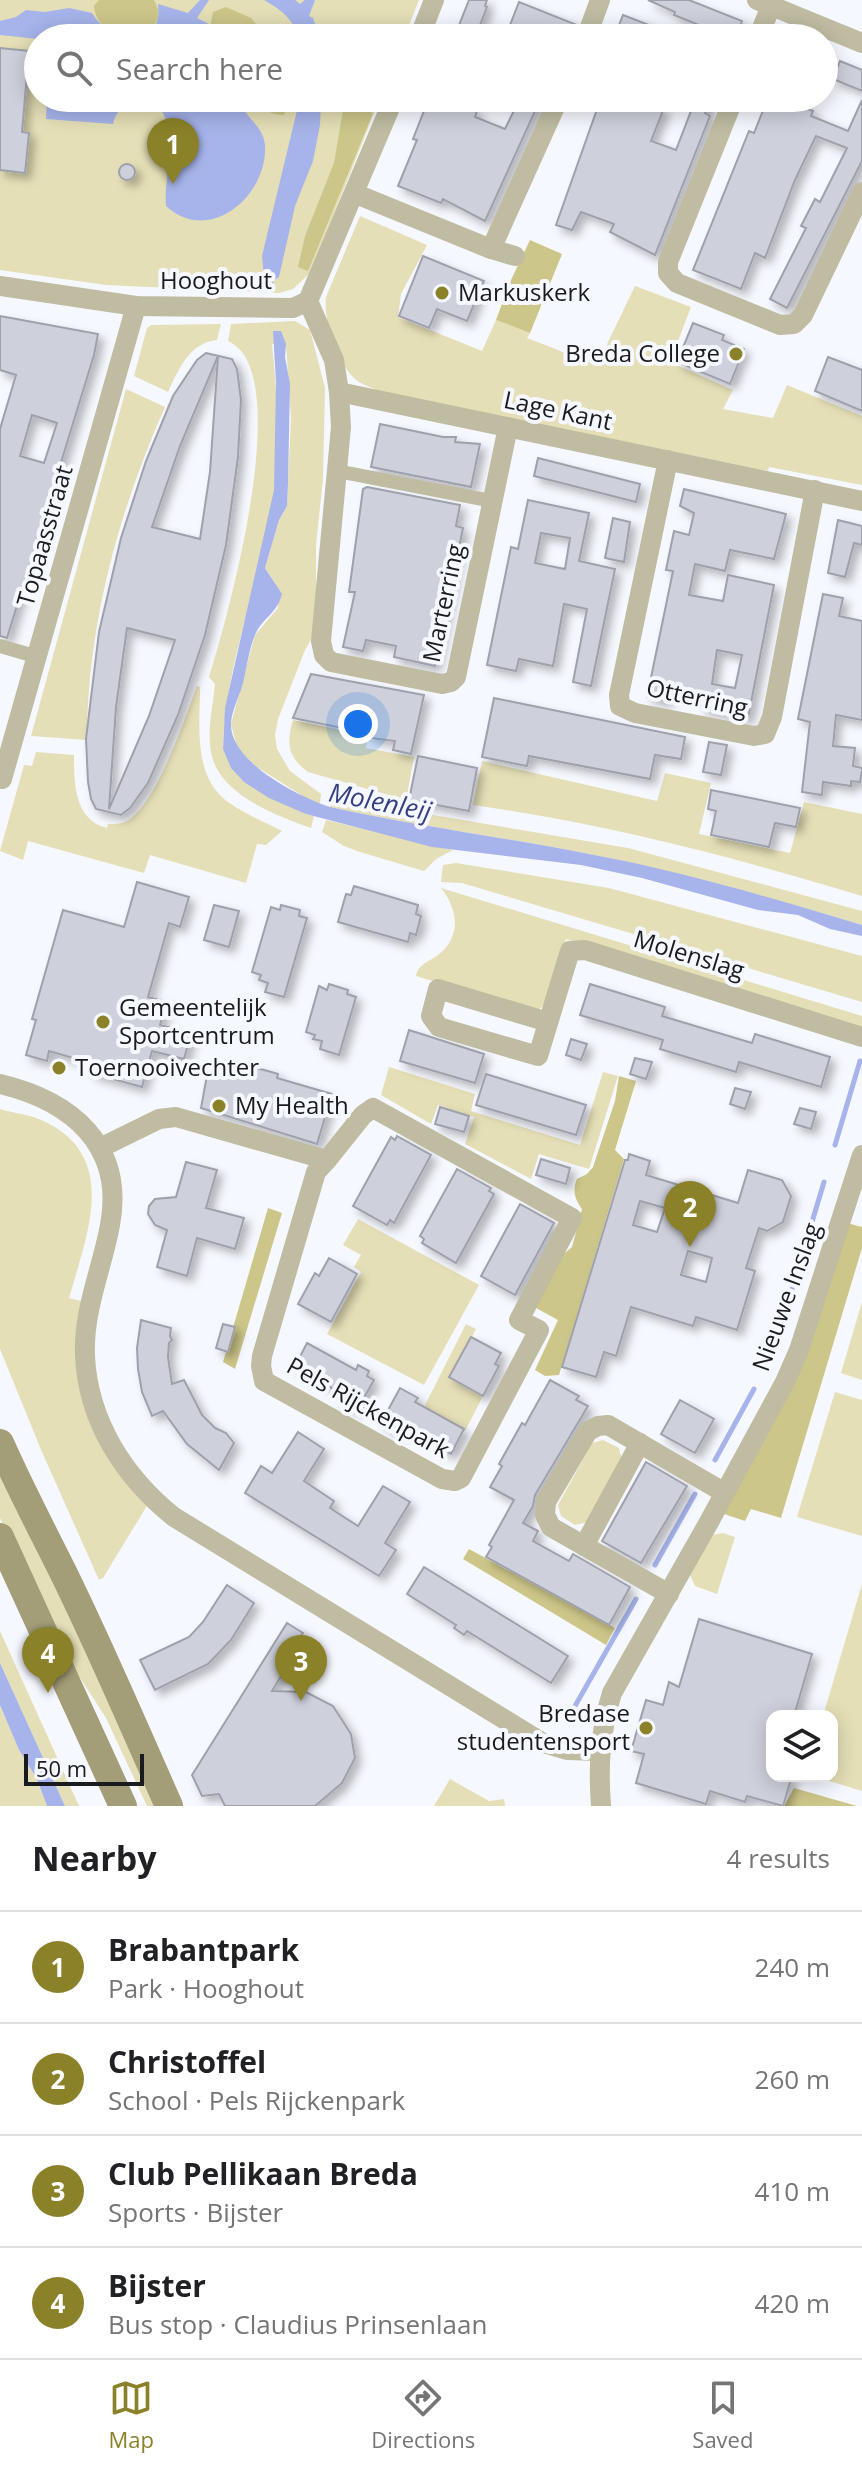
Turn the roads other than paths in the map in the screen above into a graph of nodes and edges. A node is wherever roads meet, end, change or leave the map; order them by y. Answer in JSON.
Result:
{"nodes":[{"id":1,"x":434,"y":0,"type":"edge"},
{"id":2,"x":600,"y":0,"type":"edge"},
{"id":3,"x":764,"y":3,"type":"edge"},
{"id":4,"x":425,"y":24,"type":"edge"},
{"id":5,"x":591,"y":24,"type":"edge"},
{"id":6,"x":760,"y":24,"type":"edge"},
{"id":7,"x":815,"y":24,"type":"edge"},
{"id":8,"x":838,"y":33,"type":"edge"},
{"id":9,"x":862,"y":43,"type":"edge"},
{"id":10,"x":388,"y":112,"type":"edge"},
{"id":11,"x":553,"y":112,"type":"edge"},
{"id":12,"x":728,"y":112,"type":"edge"},
{"id":13,"x":862,"y":192,"type":"edge"},
{"id":14,"x":356,"y":194,"type":"junction"},
{"id":15,"x":491,"y":249,"type":"junction"},
{"id":16,"x":515,"y":256,"type":"dead end"},
{"id":17,"x":0,"y":286,"type":"edge"},
{"id":18,"x":308,"y":301,"type":"junction"},
{"id":19,"x":136,"y":306,"type":"junction"},
{"id":20,"x":339,"y":392,"type":"junction"},
{"id":21,"x":508,"y":427,"type":"junction"},
{"id":22,"x":668,"y":460,"type":"junction"},
{"id":23,"x":337,"y":471,"type":"junction"},
{"id":24,"x":815,"y":490,"type":"junction"},
{"id":25,"x":492,"y":501,"type":"junction"},
{"id":26,"x":862,"y":501,"type":"edge"},
{"id":27,"x":0,"y":646,"type":"edge"},
{"id":28,"x":38,"y":657,"type":"junction"},
{"id":29,"x":1,"y":778,"type":"edge"},
{"id":30,"x":548,"y":1022,"type":"junction"},
{"id":31,"x":862,"y":1037,"type":"edge"},
{"id":32,"x":0,"y":1084,"type":"edge"},
{"id":33,"x":0,"y":1095,"type":"edge"},
{"id":34,"x":49,"y":1103,"type":"junction"},
{"id":35,"x":100,"y":1148,"type":"junction"},
{"id":36,"x":862,"y":1155,"type":"edge"},
{"id":37,"x":327,"y":1160,"type":"junction"},
{"id":38,"x":0,"y":1443,"type":"edge"},
{"id":39,"x":640,"y":1443,"type":"junction"},
{"id":40,"x":725,"y":1493,"type":"junction"},
{"id":41,"x":0,"y":1537,"type":"edge"},
{"id":42,"x":584,"y":1546,"type":"junction"},
{"id":43,"x":669,"y":1594,"type":"junction"},
{"id":44,"x":598,"y":1751,"type":"junction"},
{"id":45,"x":123,"y":1806,"type":"edge"},
{"id":46,"x":169,"y":1806,"type":"edge"},
{"id":47,"x":601,"y":1806,"type":"edge"}],
"edges":[{"from":1,"to":4,"type":"street"},
{"from":2,"to":5,"type":"street"},
{"from":3,"to":6,"type":"street"},
{"from":3,"to":7,"type":"street"},
{"from":8,"to":9,"type":"street"},
{"from":10,"to":14,"type":"street"},
{"from":11,"to":15,"type":"street"},
{"from":12,"to":13,"type":"street"},
{"from":14,"to":15,"type":"street"},
{"from":14,"to":18,"type":"street"},
{"from":15,"to":16,"type":"street"},
{"from":17,"to":19,"type":"street","name":"Hooghout"},
{"from":18,"to":19,"type":"street","name":"Hooghout"},
{"from":18,"to":20,"type":"street"},
{"from":19,"to":28,"type":"street","name":"Topaasstraat"},
{"from":20,"to":21,"type":"street","name":"Lage Kant"},
{"from":20,"to":23,"type":"street","name":"Marterring"},
{"from":21,"to":22,"type":"street","name":"Lage Kant"},
{"from":21,"to":25,"type":"street","name":"Marterring"},
{"from":22,"to":24,"type":"street","name":"Lage Kant"},
{"from":22,"to":24,"type":"street","name":"Otterring"},
{"from":23,"to":25,"type":"street"},
{"from":23,"to":25,"type":"street","name":"Marterring"},
{"from":24,"to":26,"type":"street","name":"Lage Kant"},
{"from":27,"to":28,"type":"street"},
{"from":28,"to":29,"type":"street","name":"Topaasstraat"},
{"from":30,"to":30,"type":"street","name":"Molenslag"},
{"from":30,"to":31,"type":"street","name":"Molenslag"},
{"from":32,"to":34,"type":"street"},
{"from":33,"to":34,"type":"street"},
{"from":34,"to":35,"type":"street"},
{"from":35,"to":37,"type":"street"},
{"from":35,"to":44,"type":"street"},
{"from":36,"to":40,"type":"street","name":"Nieuwe Inslag"},
{"from":37,"to":37,"type":"street","name":"Pels Rijckenpark"},
{"from":38,"to":46,"type":"main road"},
{"from":39,"to":40,"type":"street"},
{"from":39,"to":42,"type":"street"},
{"from":39,"to":42,"type":"street"},
{"from":40,"to":43,"type":"street","name":"Nieuwe Inslag"},
{"from":41,"to":45,"type":"main road"},
{"from":42,"to":43,"type":"street"},
{"from":43,"to":44,"type":"street","name":"Nieuwe Inslag"},
{"from":44,"to":47,"type":"street","name":"Nieuwe Inslag"}]}
